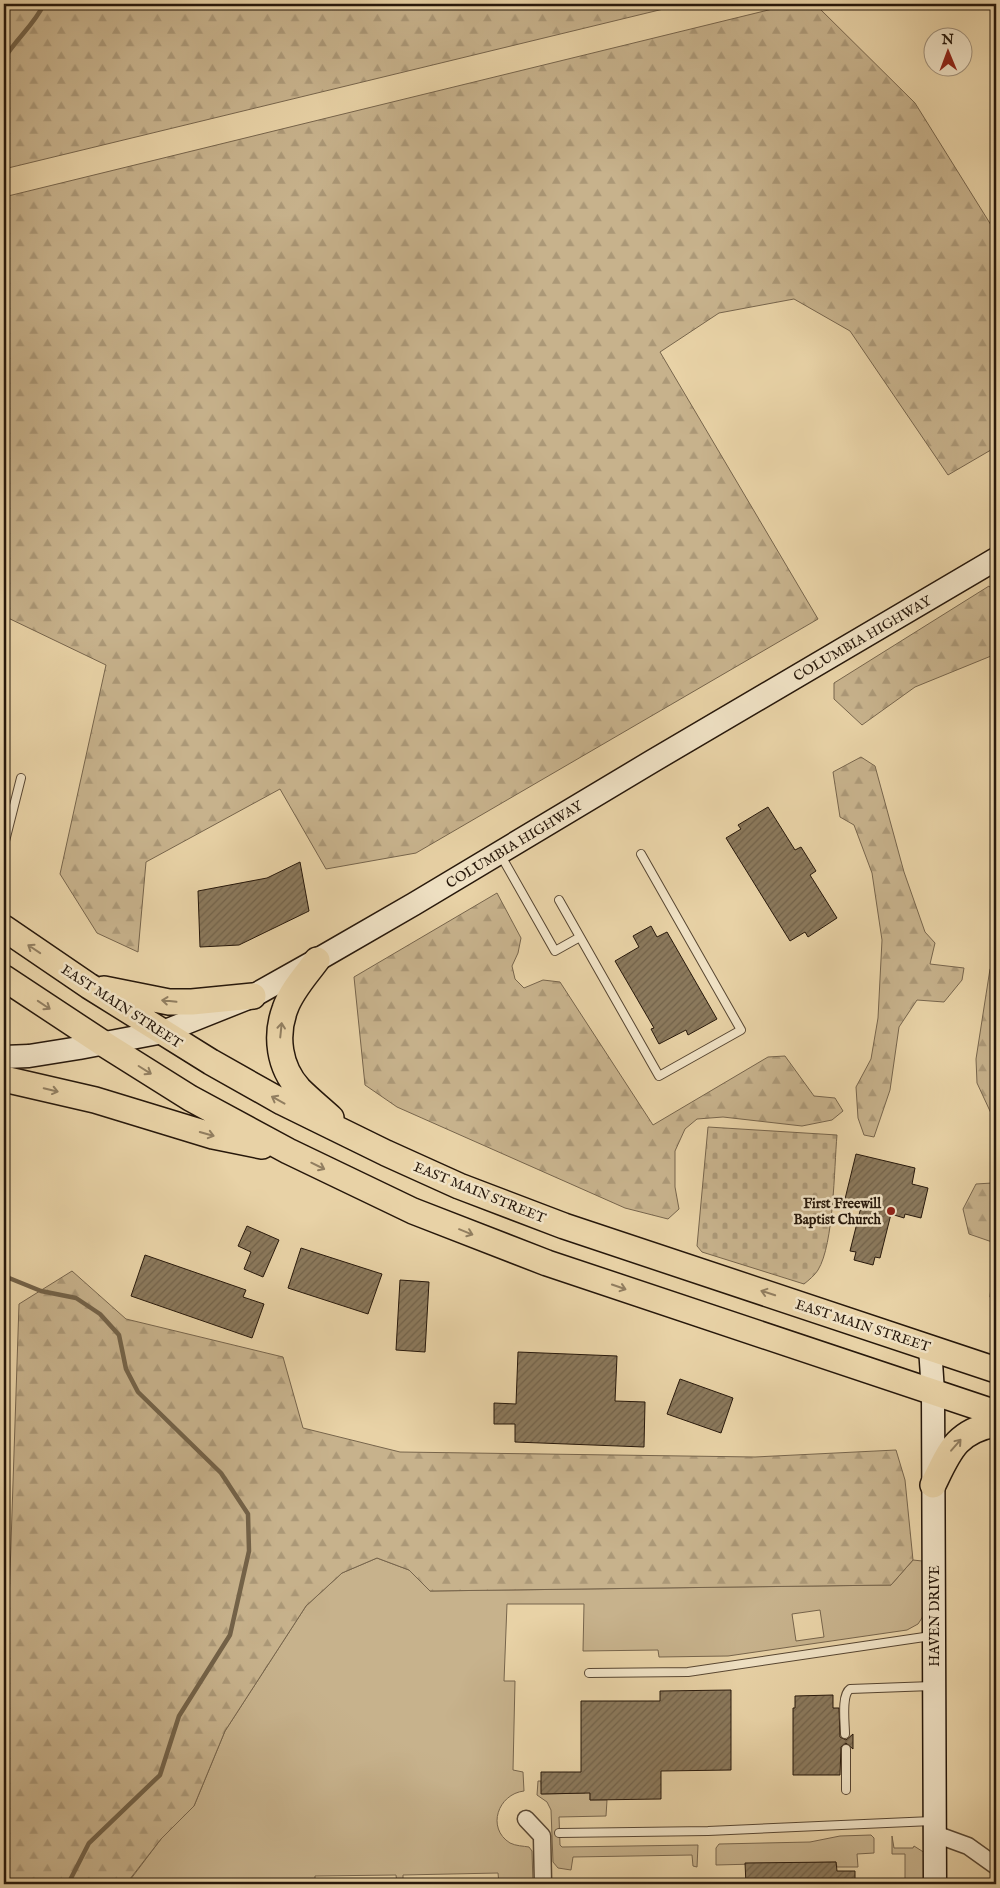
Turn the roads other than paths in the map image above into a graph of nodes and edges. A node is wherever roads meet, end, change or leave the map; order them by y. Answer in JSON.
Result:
{"nodes":[{"id":1,"x":996,"y":559,"type":"edge"},
{"id":2,"x":21,"y":778,"type":"dead end"},
{"id":3,"x":4,"y":845,"type":"edge"},
{"id":4,"x":499,"y":852,"type":"junction"},
{"id":5,"x":641,"y":854,"type":"dead end"},
{"id":6,"x":559,"y":900,"type":"dead end"},
{"id":7,"x":4,"y":928,"type":"edge"},
{"id":8,"x":580,"y":938,"type":"junction"},
{"id":9,"x":318,"y":960,"type":"junction"},
{"id":10,"x":4,"y":978,"type":"edge"},
{"id":11,"x":89,"y":986,"type":"junction"},
{"id":12,"x":253,"y":996,"type":"junction"},
{"id":13,"x":163,"y":1032,"type":"junction"},
{"id":14,"x":104,"y":1044,"type":"junction"},
{"id":15,"x":4,"y":1057,"type":"edge"},
{"id":16,"x":4,"y":1079,"type":"edge"},
{"id":17,"x":353,"y":1138,"type":"junction"},
{"id":18,"x":288,"y":1151,"type":"junction"},
{"id":19,"x":564,"y":1226,"type":"junction"},
{"id":20,"x":547,"y":1263,"type":"junction"},
{"id":21,"x":930,"y":1347,"type":"junction"},
{"id":22,"x":996,"y":1370,"type":"edge"},
{"id":23,"x":932,"y":1392,"type":"junction"},
{"id":24,"x":996,"y":1413,"type":"edge"},
{"id":25,"x":996,"y":1424,"type":"edge"},
{"id":26,"x":933,"y":1485,"type":"junction"},
{"id":27,"x":933,"y":1635,"type":"junction"},
{"id":28,"x":589,"y":1674,"type":"dead end"},
{"id":29,"x":934,"y":1686,"type":"junction"},
{"id":30,"x":845,"y":1734,"type":"dead end"},
{"id":31,"x":846,"y":1749,"type":"dead end"},
{"id":32,"x":846,"y":1790,"type":"dead end"},
{"id":33,"x":526,"y":1818,"type":"dead end"},
{"id":34,"x":935,"y":1827,"type":"junction"},
{"id":35,"x":559,"y":1832,"type":"dead end"},
{"id":36,"x":996,"y":1866,"type":"edge"},
{"id":37,"x":543,"y":1884,"type":"edge"},
{"id":38,"x":935,"y":1884,"type":"edge"}],
"edges":[{"from":1,"to":4,"type":"main road","name":"COLUMBIA HIGHWAY"},
{"from":2,"to":3,"type":"lane"},
{"from":4,"to":8,"type":"lane"},
{"from":4,"to":9,"type":"main road","name":"COLUMBIA HIGHWAY"},
{"from":5,"to":8,"type":"lane"},
{"from":6,"to":8,"type":"lane"},
{"from":11,"to":7,"type":"main road","name":"EAST MAIN STREET","one_way":true},
{"from":9,"to":12,"type":"main road","name":"COLUMBIA HIGHWAY"},
{"from":17,"to":9,"type":"main road","one_way":true},
{"from":10,"to":14,"type":"main road","one_way":true},
{"from":12,"to":11,"type":"main road","one_way":true},
{"from":11,"to":13,"type":"main road","name":"EAST MAIN STREET"},
{"from":12,"to":13,"type":"main road","name":"COLUMBIA HIGHWAY"},
{"from":13,"to":14,"type":"main road","name":"COLUMBIA HIGHWAY"},
{"from":17,"to":13,"type":"main road","name":"EAST MAIN STREET","one_way":true},
{"from":14,"to":15,"type":"main road","name":"COLUMBIA HIGHWAY"},
{"from":14,"to":18,"type":"main road","one_way":true},
{"from":16,"to":18,"type":"main road","one_way":true},
{"from":17,"to":19,"type":"main road","name":"EAST MAIN STREET"},
{"from":18,"to":20,"type":"main road","one_way":true},
{"from":19,"to":20,"type":"main road"},
{"from":21,"to":19,"type":"main road","name":"EAST MAIN STREET","one_way":true},
{"from":20,"to":23,"type":"main road","one_way":true},
{"from":21,"to":22,"type":"main road","name":"EAST MAIN STREET"},
{"from":21,"to":23,"type":"main road","name":"HAVEN DRIVE"},
{"from":23,"to":24,"type":"main road"},
{"from":23,"to":26,"type":"main road","name":"HAVEN DRIVE"},
{"from":26,"to":25,"type":"main road","one_way":true},
{"from":26,"to":27,"type":"main road","name":"HAVEN DRIVE"},
{"from":27,"to":28,"type":"lane"},
{"from":27,"to":29,"type":"main road","name":"HAVEN DRIVE"},
{"from":29,"to":30,"type":"lane"},
{"from":29,"to":34,"type":"main road","name":"HAVEN DRIVE"},
{"from":31,"to":32,"type":"lane"},
{"from":33,"to":37,"type":"street"},
{"from":34,"to":35,"type":"lane"},
{"from":34,"to":36,"type":"street"},
{"from":34,"to":38,"type":"main road","name":"HAVEN DRIVE"}]}
